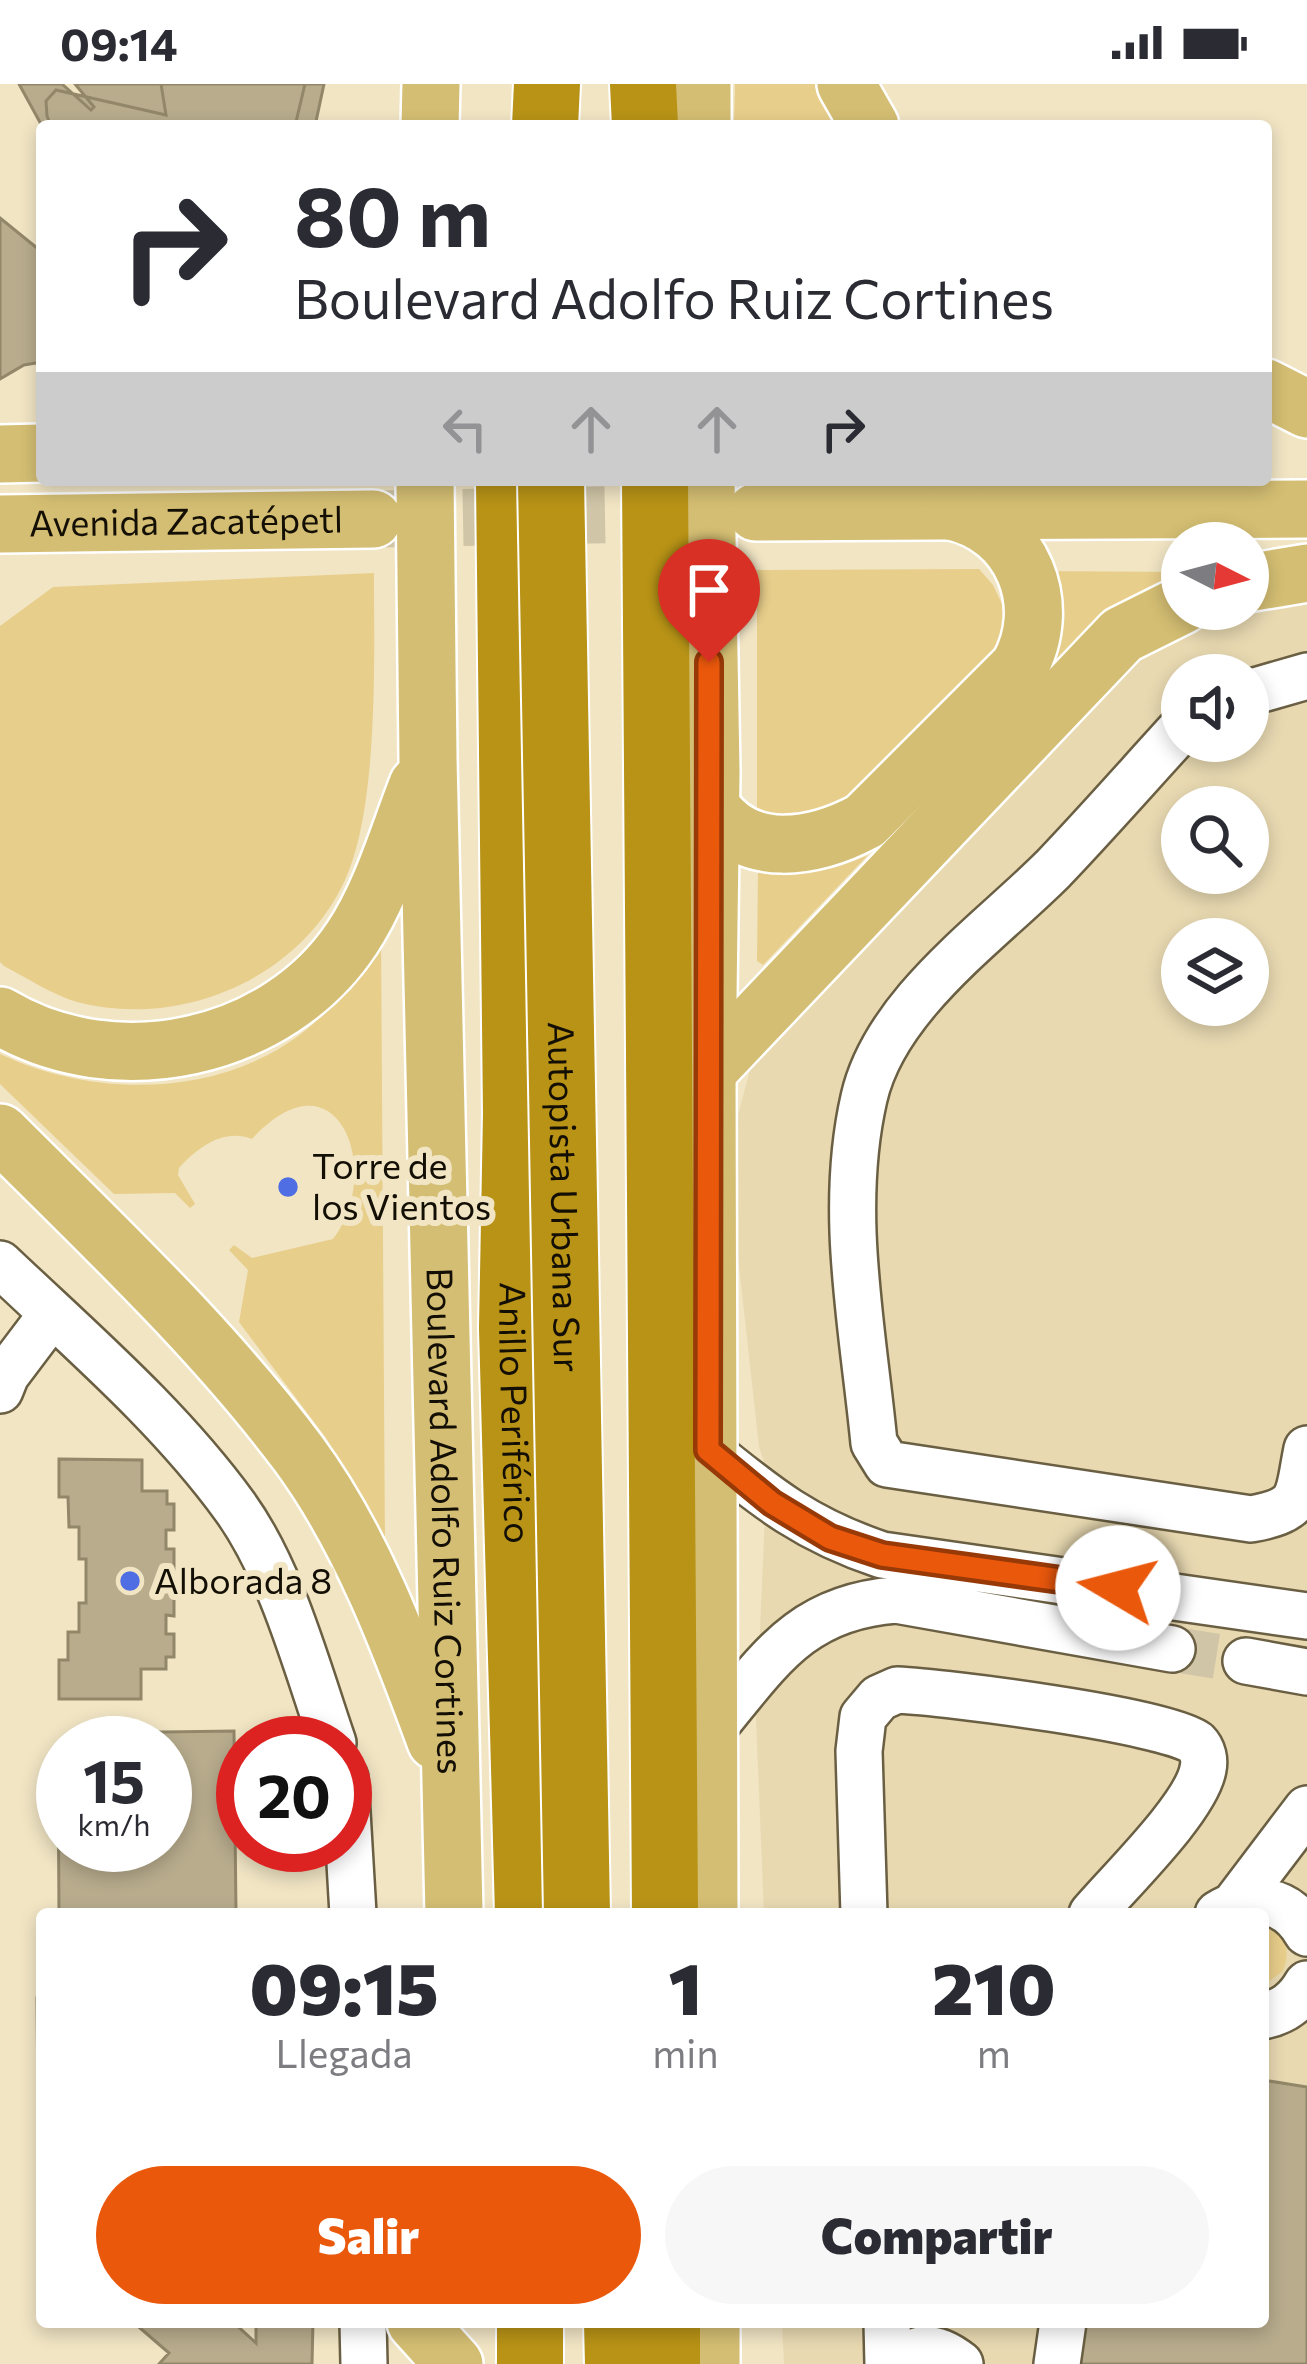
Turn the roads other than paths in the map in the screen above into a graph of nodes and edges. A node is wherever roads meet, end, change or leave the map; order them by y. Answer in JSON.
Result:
{"nodes":[{"id":1,"x":431,"y":84,"type":"edge"},
{"id":2,"x":516,"y":84,"type":"edge"},
{"id":3,"x":547,"y":84,"type":"edge"},
{"id":4,"x":589,"y":84,"type":"edge"},
{"id":5,"x":643,"y":84,"type":"edge"},
{"id":6,"x":702,"y":84,"type":"edge"},
{"id":7,"x":847,"y":84,"type":"edge"},
{"id":8,"x":430,"y":120,"type":"edge"},
{"id":9,"x":514,"y":120,"type":"edge"},
{"id":10,"x":545,"y":120,"type":"edge"},
{"id":11,"x":588,"y":120,"type":"edge"},
{"id":12,"x":645,"y":120,"type":"edge"},
{"id":13,"x":701,"y":120,"type":"edge"},
{"id":14,"x":867,"y":120,"type":"edge"},
{"id":15,"x":1272,"y":391,"type":"edge"},
{"id":16,"x":1307,"y":409,"type":"edge"},
{"id":17,"x":1272,"y":436,"type":"edge"},
{"id":18,"x":1307,"y":436,"type":"edge"},
{"id":19,"x":36,"y":453,"type":"edge"},
{"id":20,"x":0,"y":454,"type":"edge"},
{"id":21,"x":425,"y":486,"type":"edge"},
{"id":22,"x":509,"y":486,"type":"edge"},
{"id":23,"x":551,"y":486,"type":"edge"},
{"id":24,"x":590,"y":486,"type":"edge"},
{"id":25,"x":655,"y":486,"type":"edge"},
{"id":26,"x":706,"y":486,"type":"edge"},
{"id":27,"x":1307,"y":508,"type":"edge"},
{"id":28,"x":951,"y":511,"type":"junction"},
{"id":29,"x":756,"y":512,"type":"tunnel mouth"},
{"id":30,"x":374,"y":519,"type":"tunnel mouth"},
{"id":31,"x":91,"y":523,"type":"junction"},
{"id":32,"x":0,"y":524,"type":"edge"},
{"id":33,"x":0,"y":568,"type":"edge"},
{"id":34,"x":1307,"y":573,"type":"edge"},
{"id":35,"x":1269,"y":579,"type":"edge"},
{"id":36,"x":1161,"y":616,"type":"edge"},
{"id":37,"x":1307,"y":676,"type":"edge"},
{"id":38,"x":1269,"y":687,"type":"edge"},
{"id":39,"x":1161,"y":751,"type":"edge"},
{"id":40,"x":428,"y":759,"type":"junction"},
{"id":41,"x":710,"y":805,"type":"junction"},
{"id":42,"x":0,"y":1016,"type":"edge"},
{"id":43,"x":707,"y":1071,"type":"junction"},
{"id":44,"x":0,"y":1132,"type":"edge"},
{"id":45,"x":0,"y":1264,"type":"edge"},
{"id":46,"x":52,"y":1314,"type":"junction"},
{"id":47,"x":0,"y":1390,"type":"edge"},
{"id":48,"x":1307,"y":1449,"type":"edge"},
{"id":49,"x":708,"y":1450,"type":"junction"},
{"id":50,"x":664,"y":1573,"type":"junction"},
{"id":51,"x":1307,"y":1616,"type":"edge"},
{"id":52,"x":1172,"y":1648,"type":"tunnel mouth"},
{"id":53,"x":1246,"y":1661,"type":"tunnel mouth"},
{"id":54,"x":1307,"y":1672,"type":"edge"},
{"id":55,"x":324,"y":1716,"type":"edge"},
{"id":56,"x":709,"y":1733,"type":"junction"},
{"id":57,"x":452,"y":1782,"type":"junction"},
{"id":58,"x":1307,"y":1809,"type":"edge"},
{"id":59,"x":351,"y":1872,"type":"edge"},
{"id":60,"x":353,"y":1908,"type":"edge"},
{"id":61,"x":454,"y":1908,"type":"edge"},
{"id":62,"x":528,"y":1908,"type":"edge"},
{"id":63,"x":577,"y":1908,"type":"edge"},
{"id":64,"x":610,"y":1908,"type":"edge"},
{"id":65,"x":665,"y":1908,"type":"edge"},
{"id":66,"x":685,"y":1908,"type":"edge"},
{"id":67,"x":710,"y":1908,"type":"edge"},
{"id":68,"x":863,"y":1908,"type":"edge"},
{"id":69,"x":1096,"y":1908,"type":"edge"},
{"id":70,"x":1228,"y":1908,"type":"edge"},
{"id":71,"x":1230,"y":1908,"type":"edge"},
{"id":72,"x":1307,"y":1933,"type":"edge"},
{"id":73,"x":1307,"y":1984,"type":"edge"},
{"id":74,"x":1269,"y":2014,"type":"edge"},
{"id":75,"x":363,"y":2328,"type":"edge"},
{"id":76,"x":421,"y":2328,"type":"edge"},
{"id":77,"x":463,"y":2328,"type":"edge"},
{"id":78,"x":530,"y":2328,"type":"edge"},
{"id":79,"x":586,"y":2328,"type":"edge"},
{"id":80,"x":617,"y":2328,"type":"edge"},
{"id":81,"x":888,"y":2328,"type":"edge"},
{"id":82,"x":972,"y":2328,"type":"edge"},
{"id":83,"x":1062,"y":2328,"type":"edge"},
{"id":84,"x":364,"y":2364,"type":"edge"},
{"id":85,"x":454,"y":2364,"type":"edge"},
{"id":86,"x":464,"y":2364,"type":"edge"},
{"id":87,"x":530,"y":2364,"type":"edge"},
{"id":88,"x":586,"y":2364,"type":"edge"},
{"id":89,"x":618,"y":2364,"type":"edge"},
{"id":90,"x":892,"y":2364,"type":"edge"},
{"id":91,"x":963,"y":2364,"type":"edge"},
{"id":92,"x":1057,"y":2364,"type":"edge"}],
"edges":[{"from":1,"to":8,"type":"main road"},
{"from":2,"to":9,"type":"highway"},
{"from":3,"to":10,"type":"highway"},
{"from":4,"to":11,"type":"highway"},
{"from":5,"to":12,"type":"highway"},
{"from":6,"to":13,"type":"main road"},
{"from":7,"to":14,"type":"main road"},
{"from":15,"to":16,"type":"main road"},
{"from":17,"to":18,"type":"main road"},
{"from":19,"to":20,"type":"main road","name":"Avenida Zacatépetl"},
{"from":21,"to":40,"type":"main road","name":"Boulevard Adolfo Ruiz Cortines"},
{"from":22,"to":62,"type":"highway","name":"Anillo Periférico"},
{"from":23,"to":63,"type":"highway","name":"Autopista Urbana Sur","bridge":true},
{"from":24,"to":64,"type":"highway","name":"Autopista Urbana Sur"},
{"from":25,"to":50,"type":"highway"},
{"from":26,"to":41,"type":"main road"},
{"from":27,"to":28,"type":"main road"},
{"from":28,"to":29,"type":"main road"},
{"from":28,"to":41,"type":"main road"},
{"from":30,"to":31,"type":"main road","name":"Avenida Zacatépetl"},
{"from":31,"to":32,"type":"main road","name":"Avenida Zacatépetl"},
{"from":31,"to":33,"type":"main road"},
{"from":34,"to":35,"type":"main road"},
{"from":36,"to":43,"type":"main road"},
{"from":37,"to":38,"type":"street"},
{"from":39,"to":48,"type":"street"},
{"from":40,"to":42,"type":"main road"},
{"from":40,"to":57,"type":"main road","name":"Boulevard Adolfo Ruiz Cortines"},
{"from":41,"to":43,"type":"main road"},
{"from":43,"to":49,"type":"main road"},
{"from":44,"to":57,"type":"main road"},
{"from":45,"to":46,"type":"street"},
{"from":46,"to":47,"type":"street"},
{"from":46,"to":55,"type":"street"},
{"from":49,"to":51,"type":"street"},
{"from":49,"to":56,"type":"main road"},
{"from":50,"to":65,"type":"highway"},
{"from":50,"to":66,"type":"highway"},
{"from":52,"to":56,"type":"street"},
{"from":53,"to":54,"type":"street"},
{"from":56,"to":67,"type":"main road"},
{"from":57,"to":61,"type":"main road","name":"Boulevard Adolfo Ruiz Cortines"},
{"from":58,"to":70,"type":"street"},
{"from":59,"to":60,"type":"street"},
{"from":68,"to":69,"type":"street"},
{"from":71,"to":72,"type":"street"},
{"from":73,"to":74,"type":"street"},
{"from":75,"to":84,"type":"street"},
{"from":76,"to":85,"type":"main road"},
{"from":77,"to":86,"type":"main road"},
{"from":78,"to":87,"type":"highway"},
{"from":79,"to":88,"type":"highway"},
{"from":80,"to":89,"type":"highway"},
{"from":81,"to":90,"type":"street"},
{"from":82,"to":91,"type":"street"},
{"from":83,"to":92,"type":"street"},
{"from":90,"to":91,"type":"street"}]}
